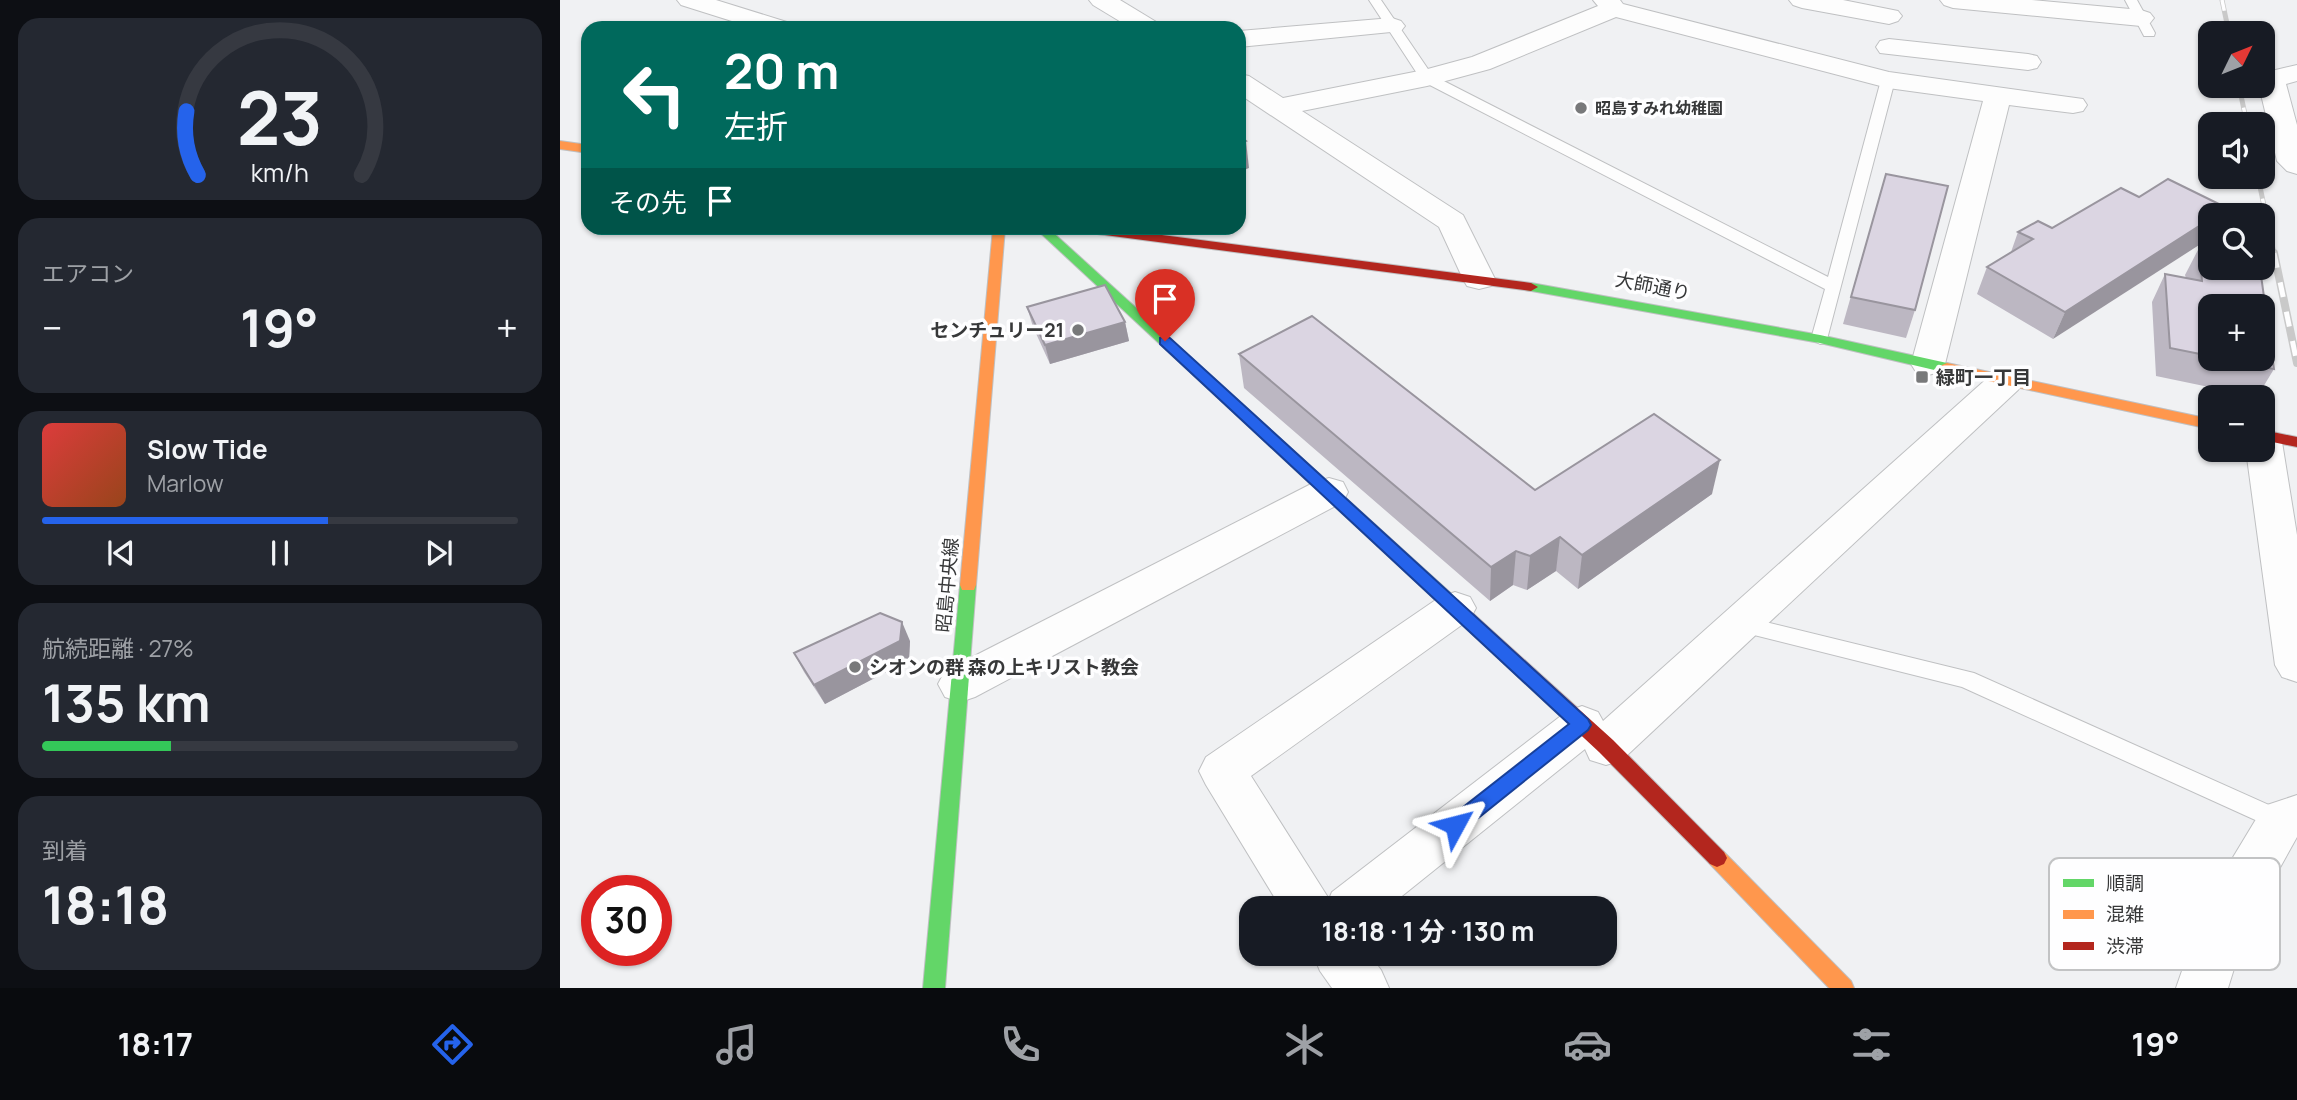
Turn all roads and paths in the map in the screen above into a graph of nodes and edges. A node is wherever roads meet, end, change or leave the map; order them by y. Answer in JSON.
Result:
{"nodes":[{"id":1,"x":690,"y":0,"type":"edge"},
{"id":2,"x":1102,"y":0,"type":"edge"},
{"id":3,"x":1375,"y":0,"type":"edge"},
{"id":4,"x":1802,"y":0,"type":"edge"},
{"id":5,"x":1953,"y":0,"type":"edge"},
{"id":6,"x":1610,"y":4,"type":"edge"},
{"id":7,"x":2071,"y":6,"type":"edge"},
{"id":8,"x":1889,"y":8,"type":"edge"},
{"id":9,"x":2140,"y":17,"type":"edge"},
{"id":10,"x":758,"y":21,"type":"edge"},
{"id":11,"x":1137,"y":21,"type":"edge"},
{"id":12,"x":1392,"y":26,"type":"junction"},
{"id":13,"x":1246,"y":37,"type":"edge"},
{"id":14,"x":1889,"y":47,"type":"junction"},
{"id":15,"x":2028,"y":62,"type":"dead end"},
{"id":16,"x":2297,"y":73,"type":"edge"},
{"id":17,"x":1427,"y":78,"type":"junction"},
{"id":18,"x":1888,"y":80,"type":"junction"},
{"id":19,"x":1246,"y":86,"type":"edge"},
{"id":20,"x":1998,"y":95,"type":"junction"},
{"id":21,"x":2073,"y":105,"type":"dead end"},
{"id":22,"x":1281,"y":107,"type":"junction"},
{"id":23,"x":560,"y":145,"type":"edge"},
{"id":24,"x":581,"y":148,"type":"edge"},
{"id":25,"x":2297,"y":165,"type":"edge"},
{"id":26,"x":998,"y":235,"type":"edge"},
{"id":27,"x":1049,"y":235,"type":"edge"},
{"id":28,"x":1137,"y":235,"type":"edge"},
{"id":29,"x":1479,"y":279,"type":"junction"},
{"id":30,"x":1834,"y":287,"type":"junction"},
{"id":31,"x":1820,"y":339,"type":"junction"},
{"id":32,"x":1928,"y":364,"type":"junction"},
{"id":33,"x":2005,"y":382,"type":"junction"},
{"id":34,"x":2198,"y":422,"type":"edge"},
{"id":35,"x":2275,"y":437,"type":"edge"},
{"id":36,"x":2297,"y":442,"type":"edge"},
{"id":37,"x":2266,"y":462,"type":"edge"},
{"id":38,"x":1329,"y":492,"type":"junction"},
{"id":39,"x":1455,"y":608,"type":"junction"},
{"id":40,"x":1741,"y":624,"type":"junction"},
{"id":41,"x":2297,"y":665,"type":"edge"},
{"id":42,"x":960,"y":684,"type":"junction"},
{"id":43,"x":1594,"y":736,"type":"junction"},
{"id":44,"x":2289,"y":818,"type":"edge"},
{"id":45,"x":2263,"y":858,"type":"edge"},
{"id":46,"x":1300,"y":896,"type":"edge"},
{"id":47,"x":1367,"y":896,"type":"edge"},
{"id":48,"x":1347,"y":966,"type":"edge"},
{"id":49,"x":2208,"y":970,"type":"edge"},
{"id":50,"x":1837,"y":986,"type":"edge"},
{"id":51,"x":934,"y":988,"type":"edge"},
{"id":52,"x":1363,"y":988,"type":"edge"},
{"id":53,"x":2202,"y":988,"type":"edge"}],
"edges":[{"from":1,"to":10,"type":"street"},
{"from":2,"to":11,"type":"street"},
{"from":3,"to":12,"type":"lane"},
{"from":4,"to":8,"type":"street"},
{"from":5,"to":7,"type":"street"},
{"from":6,"to":17,"type":"street"},
{"from":6,"to":18,"type":"street"},
{"from":7,"to":9,"type":"street"},
{"from":8,"to":14,"type":"street"},
{"from":12,"to":13,"type":"street"},
{"from":12,"to":17,"type":"lane"},
{"from":14,"to":15,"type":"street"},
{"from":14,"to":18,"type":"street"},
{"from":16,"to":25,"type":"street"},
{"from":17,"to":22,"type":"street"},
{"from":17,"to":30,"type":"lane"},
{"from":18,"to":20,"type":"street"},
{"from":18,"to":30,"type":"lane"},
{"from":19,"to":22,"type":"street"},
{"from":20,"to":21,"type":"street"},
{"from":20,"to":32,"type":"street"},
{"from":22,"to":29,"type":"street"},
{"from":23,"to":24,"type":"street"},
{"from":26,"to":42,"type":"street","name":"昭島中央線"},
{"from":27,"to":38,"type":"street"},
{"from":28,"to":29,"type":"street","name":"大師通り"},
{"from":29,"to":31,"type":"street","name":"大師通り"},
{"from":30,"to":31,"type":"lane"},
{"from":31,"to":32,"type":"street","name":"大師通り"},
{"from":32,"to":33,"type":"street","name":"大師通り"},
{"from":33,"to":34,"type":"street","name":"大師通り"},
{"from":33,"to":40,"type":"street"},
{"from":35,"to":36,"type":"street"},
{"from":37,"to":41,"type":"street"},
{"from":38,"to":39,"type":"street"},
{"from":38,"to":42,"type":"street"},
{"from":39,"to":43,"type":"street"},
{"from":39,"to":46,"type":"street"},
{"from":40,"to":43,"type":"street"},
{"from":40,"to":44,"type":"lane"},
{"from":42,"to":51,"type":"street","name":"昭島中央線"},
{"from":43,"to":47,"type":"street"},
{"from":43,"to":50,"type":"street"},
{"from":44,"to":45,"type":"street"},
{"from":48,"to":52,"type":"street"},
{"from":49,"to":53,"type":"street"}]}
